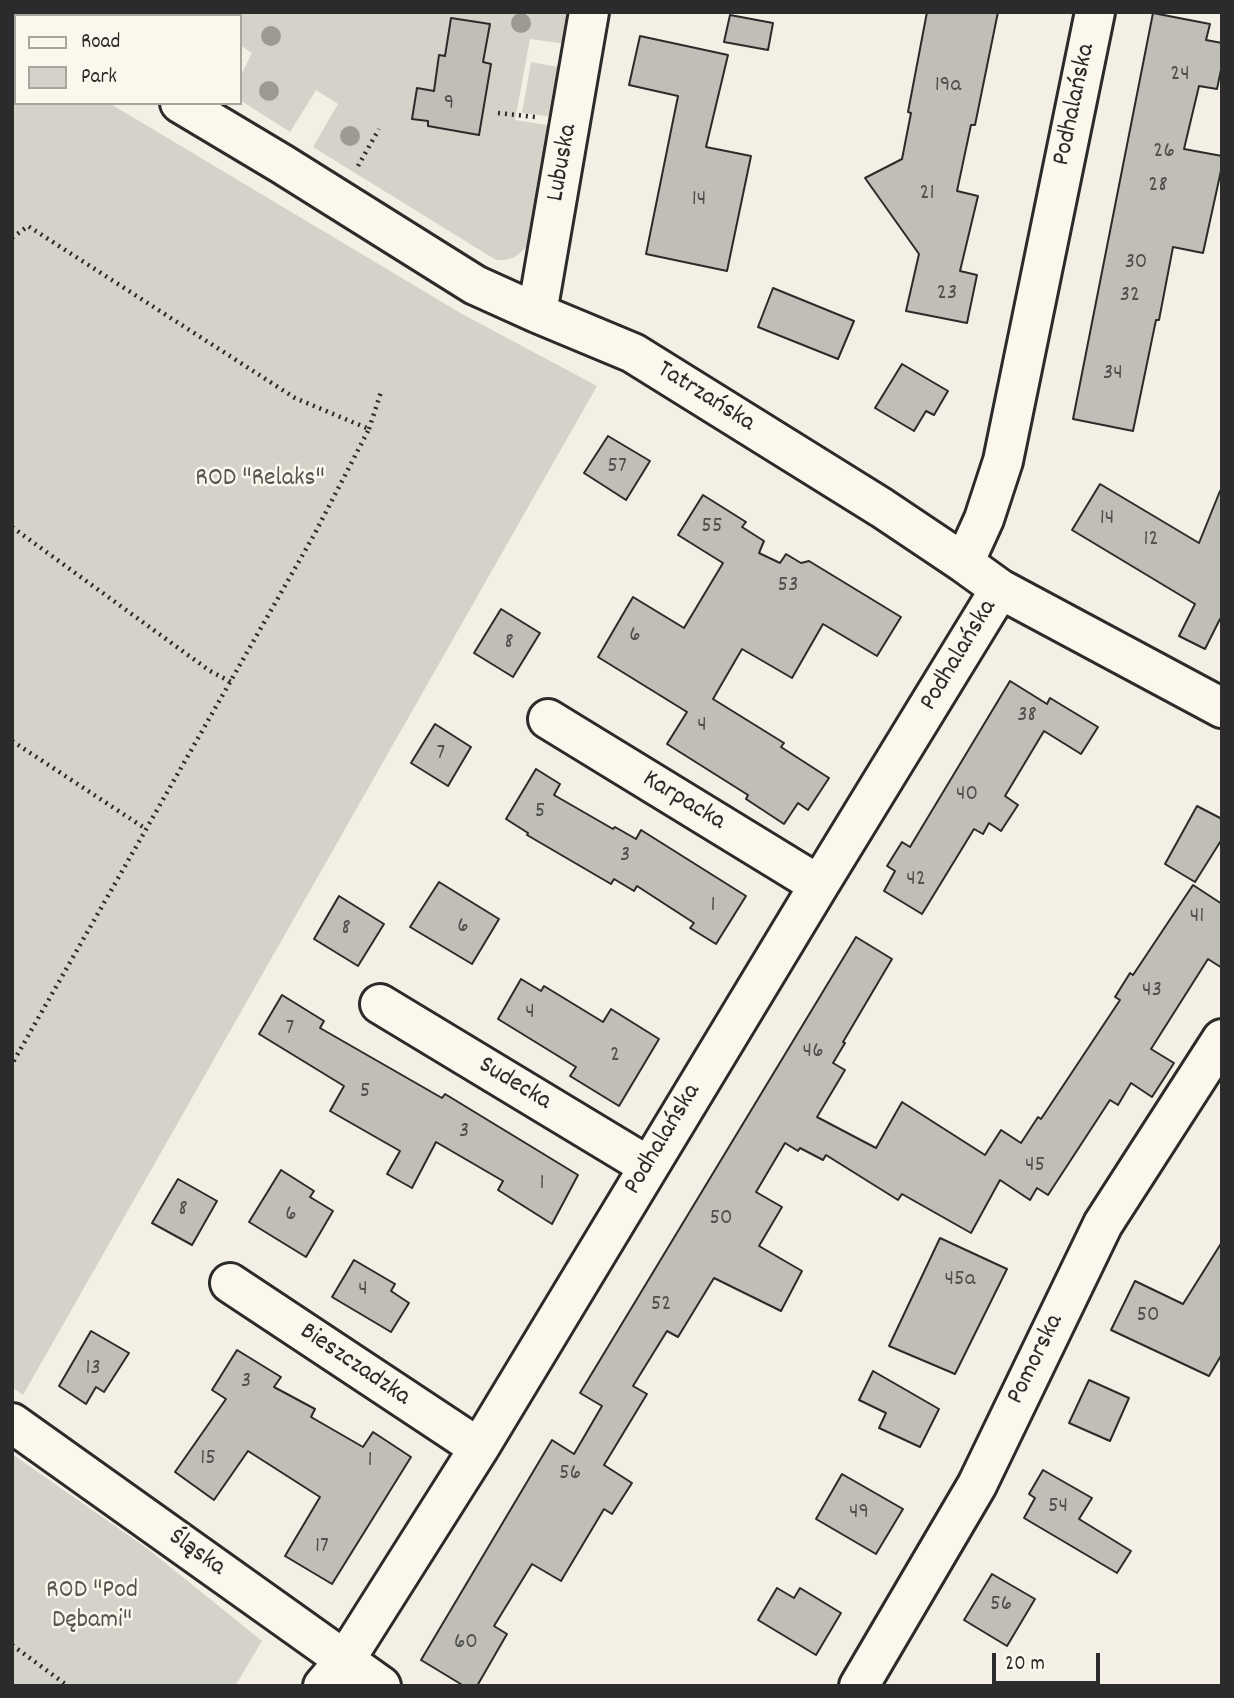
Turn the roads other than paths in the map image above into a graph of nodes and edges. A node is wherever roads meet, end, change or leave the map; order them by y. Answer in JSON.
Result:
{"nodes":[{"id":1,"x":589,"y":12,"type":"edge"},
{"id":2,"x":1095,"y":12,"type":"edge"},
{"id":3,"x":183,"y":105,"type":"edge"},
{"id":4,"x":537,"y":313,"type":"junction"},
{"id":5,"x":964,"y":563,"type":"junction"},
{"id":6,"x":1000,"y":589,"type":"junction"},
{"id":7,"x":1222,"y":708,"type":"edge"},
{"id":8,"x":548,"y":719,"type":"dead end"},
{"id":9,"x":819,"y":885,"type":"junction"},
{"id":10,"x":380,"y":1004,"type":"dead end"},
{"id":11,"x":1222,"y":1039,"type":"edge"},
{"id":12,"x":648,"y":1166,"type":"junction"},
{"id":13,"x":230,"y":1283,"type":"dead end"},
{"id":14,"x":12,"y":1423,"type":"edge"},
{"id":15,"x":479,"y":1448,"type":"junction"},
{"id":16,"x":334,"y":1673,"type":"edge"},
{"id":17,"x":381,"y":1686,"type":"edge"},
{"id":18,"x":859,"y":1686,"type":"edge"}],
"edges":[{"from":1,"to":4,"type":"street","name":"Lubuska"},
{"from":2,"to":5,"type":"street","name":"Podhalańska"},
{"from":3,"to":4,"type":"street","name":"Tatrzańska"},
{"from":4,"to":5,"type":"street","name":"Tatrzańska"},
{"from":5,"to":6,"type":"street","name":"Tatrzańska"},
{"from":6,"to":7,"type":"street","name":"Tatrzańska"},
{"from":6,"to":9,"type":"street","name":"Podhalańska"},
{"from":8,"to":9,"type":"street","name":"Karpacka"},
{"from":9,"to":12,"type":"street","name":"Podhalańska"},
{"from":10,"to":12,"type":"street","name":"Sudecka"},
{"from":11,"to":18,"type":"street","name":"Pomorska"},
{"from":12,"to":15,"type":"street","name":"Podhalańska"},
{"from":13,"to":15,"type":"street","name":"Bieszczadzka"},
{"from":14,"to":16,"type":"street","name":"Śląska"},
{"from":15,"to":16,"type":"street","name":"Podhalańska"},
{"from":16,"to":17,"type":"street","name":"Śląska"}]}
